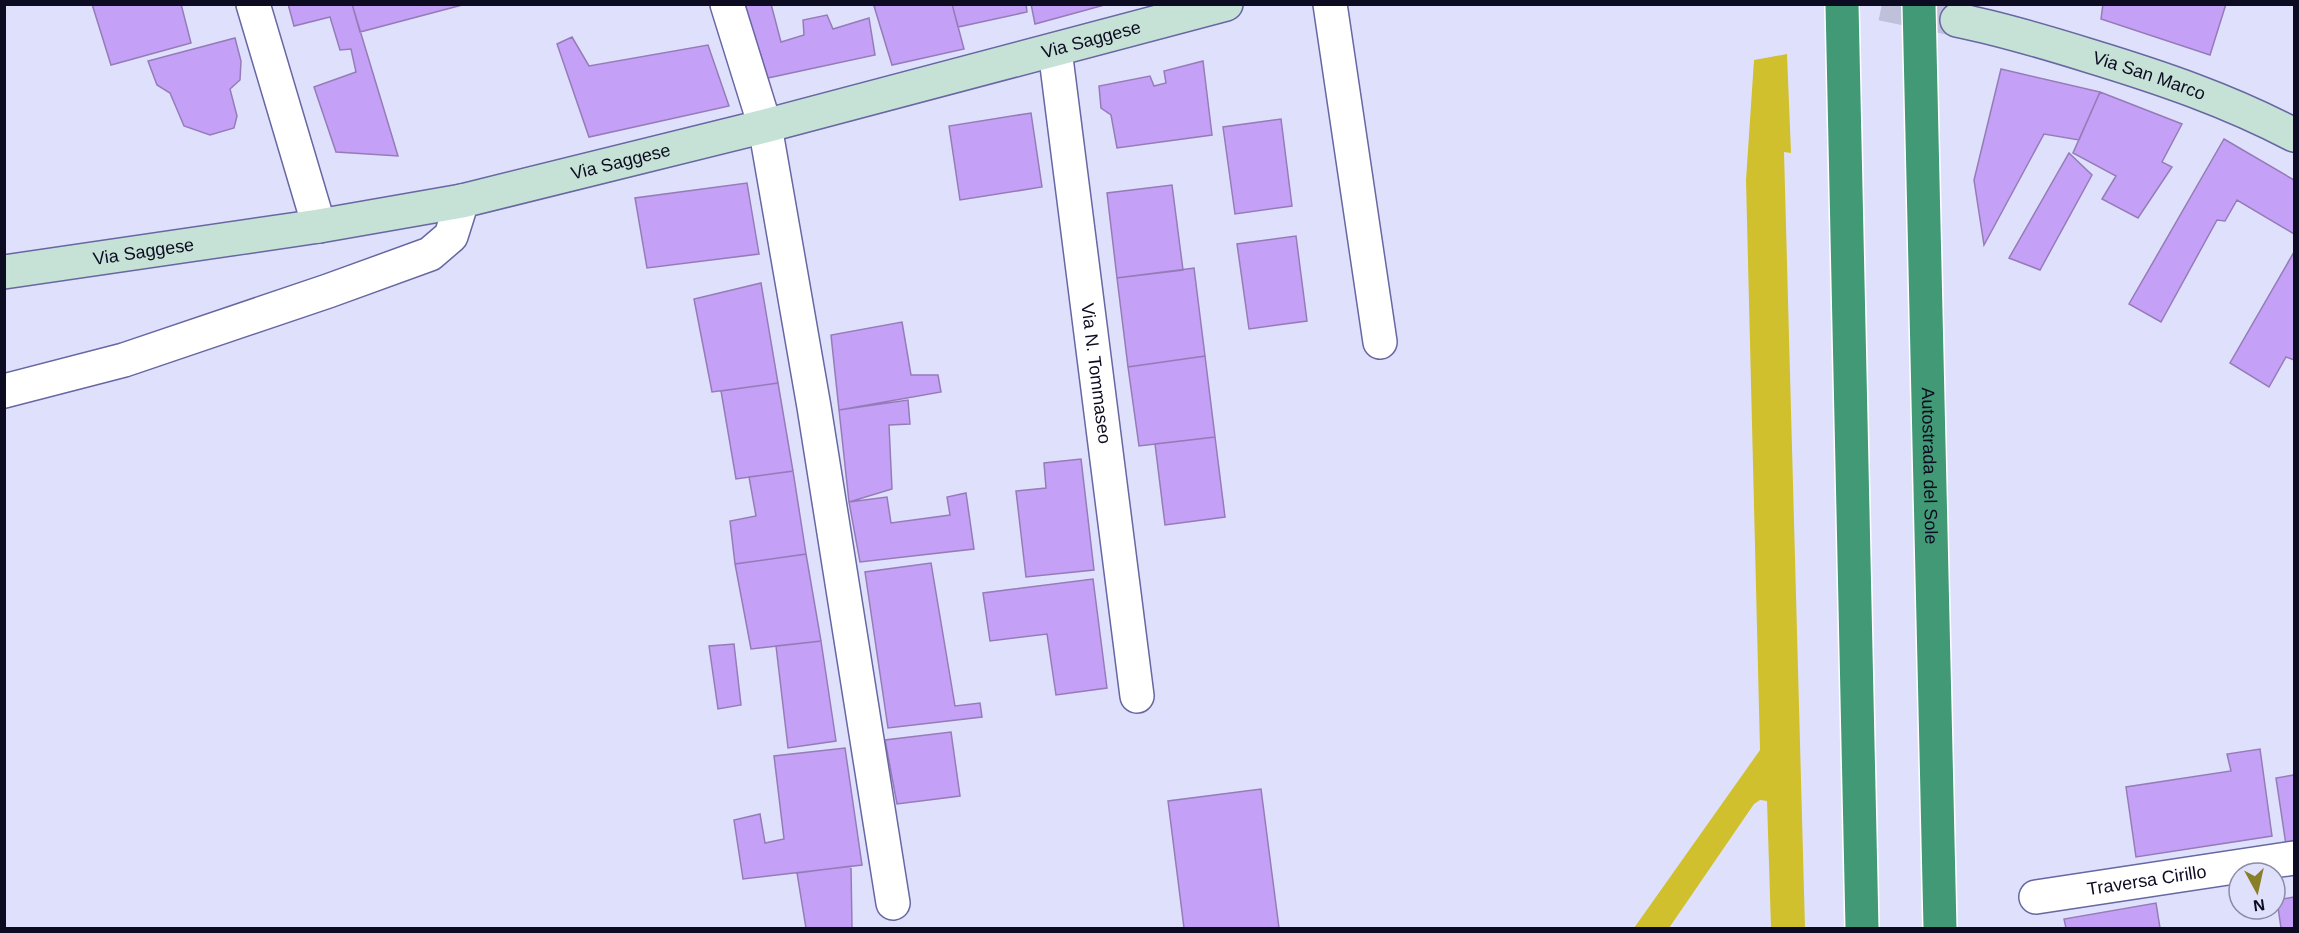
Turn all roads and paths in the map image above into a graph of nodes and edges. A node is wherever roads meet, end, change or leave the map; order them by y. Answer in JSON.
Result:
{"nodes":[{"id":1,"x":253,"y":4,"type":"edge"},
{"id":2,"x":727,"y":4,"type":"edge"},
{"id":3,"x":1226,"y":4,"type":"edge"},
{"id":4,"x":1330,"y":4,"type":"edge"},
{"id":5,"x":1842,"y":4,"type":"edge"},
{"id":6,"x":1919,"y":4,"type":"edge"},
{"id":7,"x":2007,"y":16,"type":"edge"},
{"id":8,"x":1957,"y":20,"type":"tunnel mouth"},
{"id":9,"x":1055,"y":50,"type":"junction"},
{"id":10,"x":765,"y":126,"type":"junction"},
{"id":11,"x":2295,"y":135,"type":"edge"},
{"id":12,"x":462,"y":201,"type":"junction"},
{"id":13,"x":319,"y":226,"type":"junction"},
{"id":14,"x":4,"y":252,"type":"edge"},
{"id":15,"x":36,"y":268,"type":"junction"},
{"id":16,"x":4,"y":272,"type":"edge"},
{"id":17,"x":1380,"y":342,"type":"dead end"},
{"id":18,"x":4,"y":391,"type":"edge"},
{"id":19,"x":1137,"y":696,"type":"dead end"},
{"id":20,"x":2295,"y":858,"type":"edge"},
{"id":21,"x":2036,"y":897,"type":"dead end"},
{"id":22,"x":893,"y":903,"type":"dead end"},
{"id":23,"x":1862,"y":928,"type":"edge"},
{"id":24,"x":1940,"y":928,"type":"edge"}],
"edges":[{"from":1,"to":13,"type":"street"},
{"from":2,"to":10,"type":"street"},
{"from":3,"to":9,"type":"main road","name":"Via Saggese"},
{"from":4,"to":17,"type":"street"},
{"from":5,"to":23,"type":"highway"},
{"from":6,"to":24,"type":"highway","name":"Autostrada del Sole"},
{"from":7,"to":8,"type":"main road","name":"Via San Marco"},
{"from":7,"to":11,"type":"main road","name":"Via San Marco"},
{"from":9,"to":10,"type":"main road","name":"Via Saggese"},
{"from":9,"to":19,"type":"street","name":"Via N. Tommaseo"},
{"from":10,"to":12,"type":"main road","name":"Via Saggese"},
{"from":10,"to":22,"type":"street"},
{"from":12,"to":13,"type":"main road","name":"Via Saggese"},
{"from":12,"to":18,"type":"street"},
{"from":13,"to":15,"type":"main road","name":"Via Saggese"},
{"from":14,"to":15,"type":"street"},
{"from":15,"to":16,"type":"main road","name":"Via Saggese"},
{"from":20,"to":21,"type":"street","name":"Traversa Cirillo"}]}
